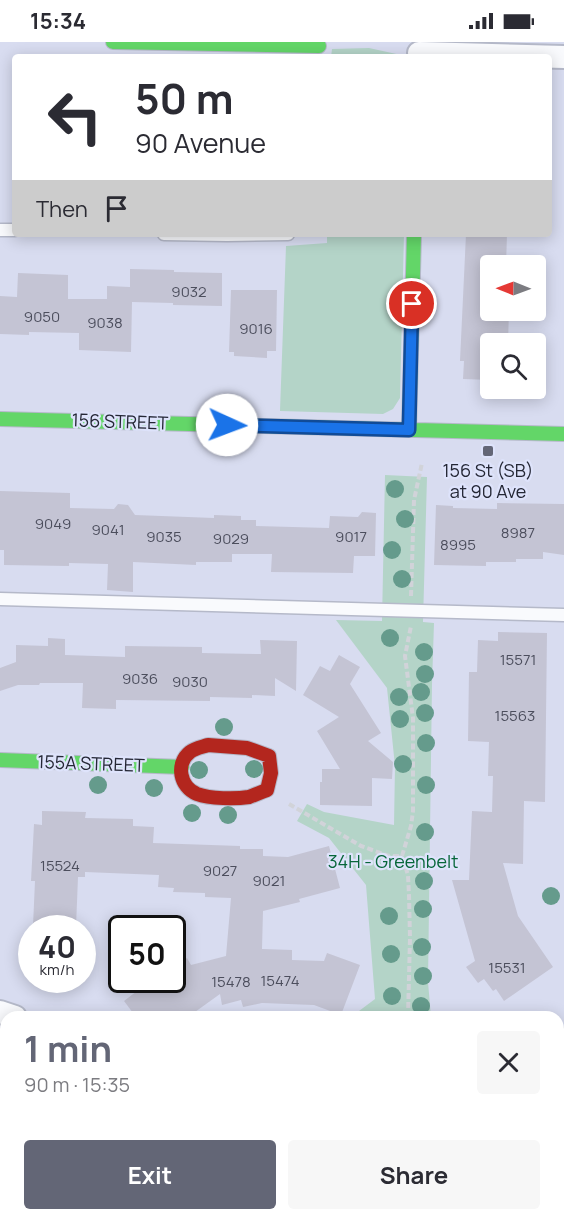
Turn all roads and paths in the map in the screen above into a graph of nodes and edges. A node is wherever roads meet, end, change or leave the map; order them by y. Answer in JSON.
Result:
{"nodes":[{"id":1,"x":113,"y":42,"type":"edge"},
{"id":2,"x":319,"y":51,"type":"edge"},
{"id":3,"x":419,"y":51,"type":"edge"},
{"id":4,"x":492,"y":54,"type":"edge"},
{"id":5,"x":414,"y":237,"type":"edge"},
{"id":6,"x":0,"y":419,"type":"edge"},
{"id":7,"x":409,"y":430,"type":"junction"},
{"id":8,"x":564,"y":434,"type":"edge"},
{"id":9,"x":422,"y":463,"type":"dead end"},
{"id":10,"x":0,"y":599,"type":"edge"},
{"id":11,"x":411,"y":602,"type":"dead end"},
{"id":12,"x":564,"y":615,"type":"edge"},
{"id":13,"x":411,"y":622,"type":"dead end"},
{"id":14,"x":0,"y":760,"type":"edge"},
{"id":15,"x":182,"y":767,"type":"junction"},
{"id":16,"x":284,"y":800,"type":"dead end"},
{"id":17,"x":402,"y":856,"type":"junction"},
{"id":18,"x":408,"y":1011,"type":"edge"}],
"edges":[{"from":1,"to":2,"type":"street"},
{"from":3,"to":4,"type":"street"},
{"from":5,"to":7,"type":"street"},
{"from":6,"to":7,"type":"street","name":"156 STREET"},
{"from":7,"to":8,"type":"street","name":"156 STREET"},
{"from":9,"to":11,"type":"path"},
{"from":10,"to":12,"type":"lane"},
{"from":13,"to":17,"type":"path"},
{"from":14,"to":15,"type":"street","name":"155A STREET"},
{"from":15,"to":15,"type":"street"},
{"from":16,"to":17,"type":"path"},
{"from":17,"to":18,"type":"path"}]}
